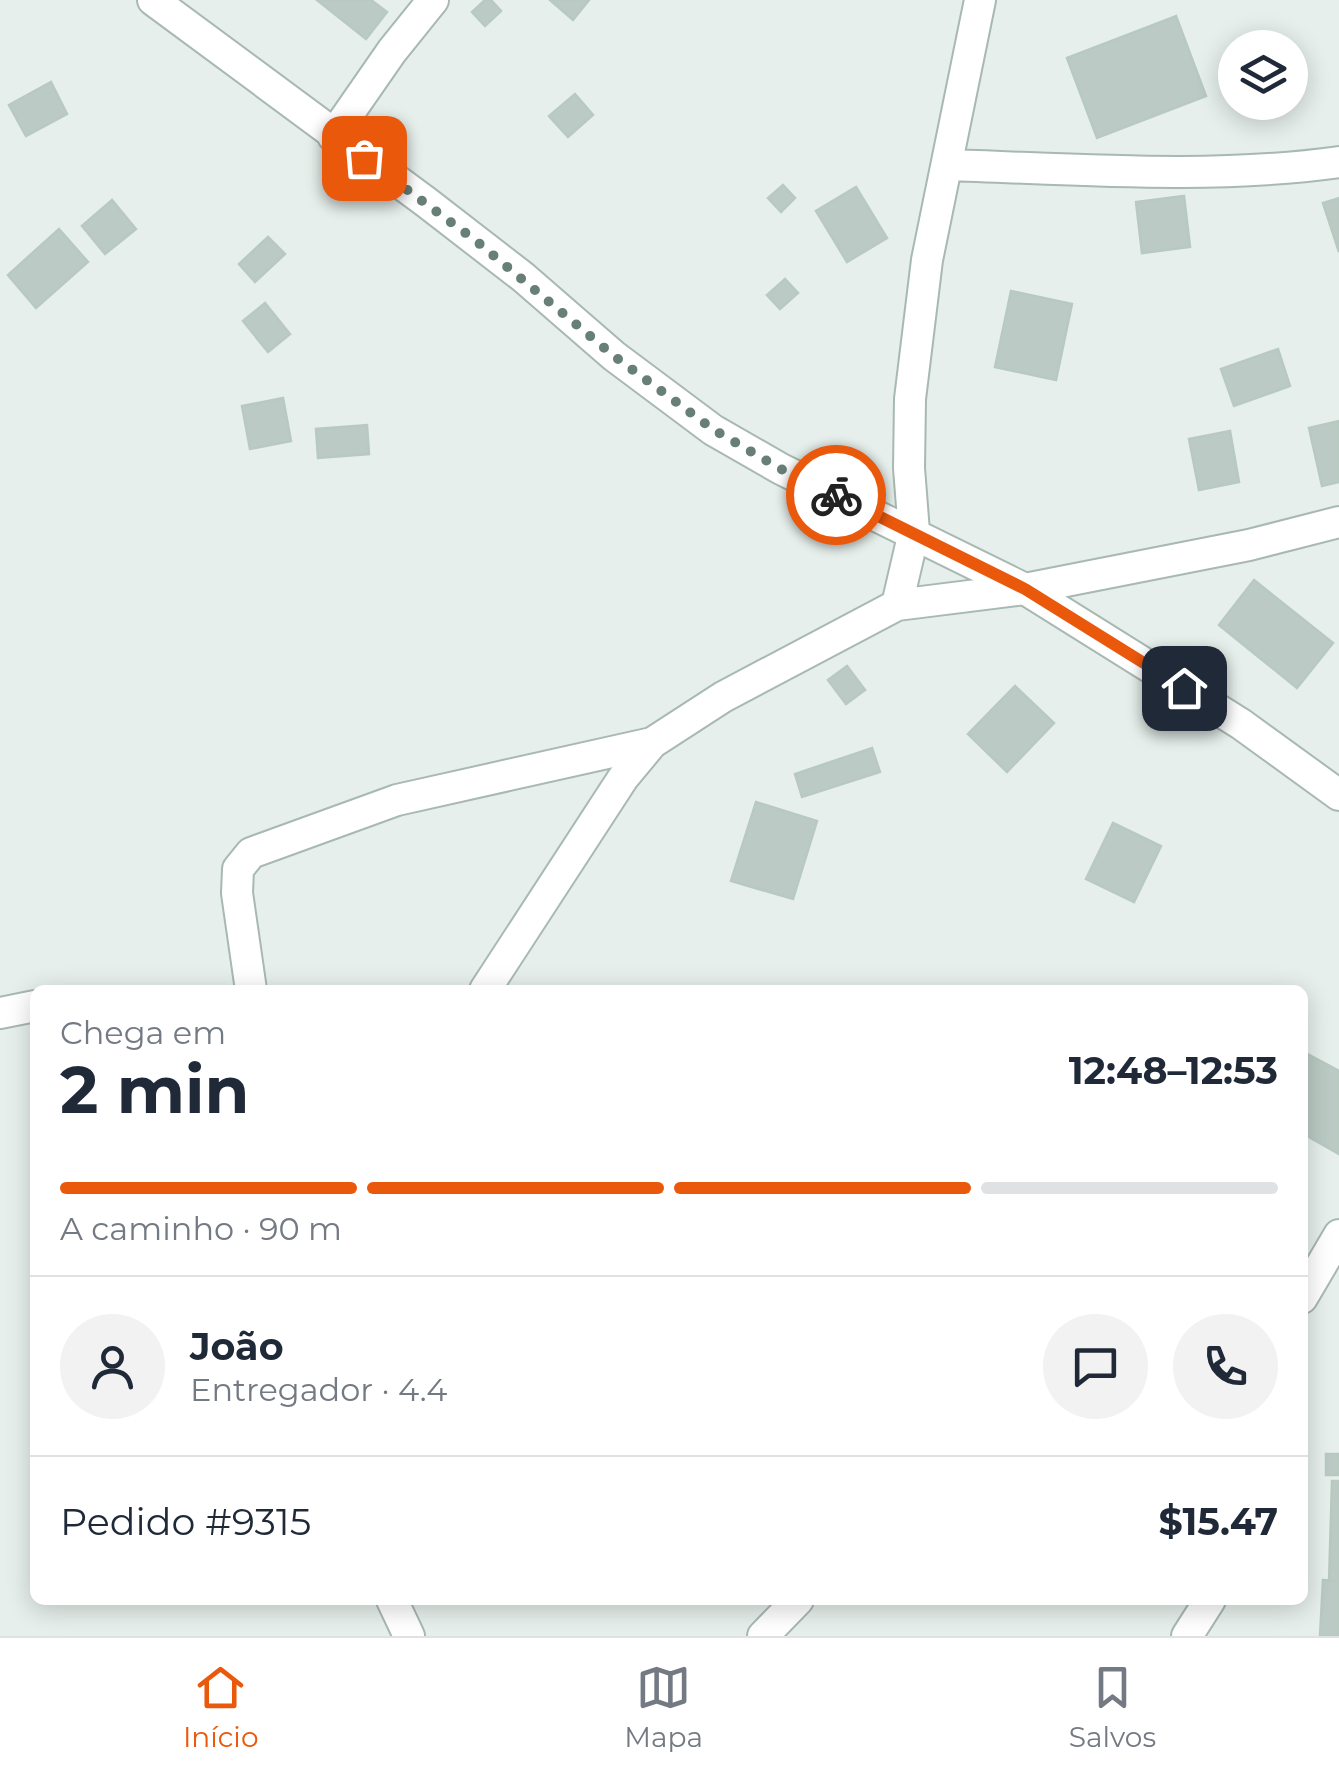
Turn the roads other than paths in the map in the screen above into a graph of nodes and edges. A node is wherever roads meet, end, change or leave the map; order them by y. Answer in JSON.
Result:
{"nodes":[{"id":1,"x":153,"y":0,"type":"edge"},
{"id":2,"x":433,"y":0,"type":"edge"},
{"id":3,"x":980,"y":0,"type":"edge"},
{"id":4,"x":333,"y":136,"type":"junction"},
{"id":5,"x":1339,"y":162,"type":"edge"},
{"id":6,"x":946,"y":165,"type":"junction"},
{"id":7,"x":1339,"y":522,"type":"edge"},
{"id":8,"x":914,"y":532,"type":"junction"},
{"id":9,"x":1025,"y":589,"type":"junction"},
{"id":10,"x":898,"y":605,"type":"junction"},
{"id":11,"x":652,"y":743,"type":"junction"},
{"id":12,"x":1339,"y":796,"type":"edge"},
{"id":13,"x":249,"y":985,"type":"edge"},
{"id":14,"x":488,"y":985,"type":"edge"},
{"id":15,"x":30,"y":1007,"type":"edge"},
{"id":16,"x":0,"y":1013,"type":"edge"},
{"id":17,"x":1339,"y":1235,"type":"edge"},
{"id":18,"x":1308,"y":1288,"type":"edge"},
{"id":19,"x":394,"y":1605,"type":"edge"},
{"id":20,"x":793,"y":1605,"type":"edge"},
{"id":21,"x":1207,"y":1605,"type":"edge"},
{"id":22,"x":409,"y":1636,"type":"edge"},
{"id":23,"x":763,"y":1636,"type":"edge"},
{"id":24,"x":1187,"y":1636,"type":"edge"}],
"edges":[{"from":1,"to":4,"type":"street"},
{"from":2,"to":4,"type":"street"},
{"from":3,"to":6,"type":"street"},
{"from":4,"to":8,"type":"street"},
{"from":5,"to":6,"type":"street"},
{"from":6,"to":8,"type":"street"},
{"from":7,"to":9,"type":"street"},
{"from":8,"to":9,"type":"street"},
{"from":8,"to":10,"type":"street"},
{"from":9,"to":10,"type":"street"},
{"from":9,"to":12,"type":"street"},
{"from":10,"to":11,"type":"street"},
{"from":11,"to":13,"type":"street"},
{"from":11,"to":14,"type":"street"},
{"from":15,"to":16,"type":"street"},
{"from":17,"to":18,"type":"street"},
{"from":19,"to":22,"type":"street"},
{"from":20,"to":23,"type":"street"},
{"from":21,"to":24,"type":"street"}]}
